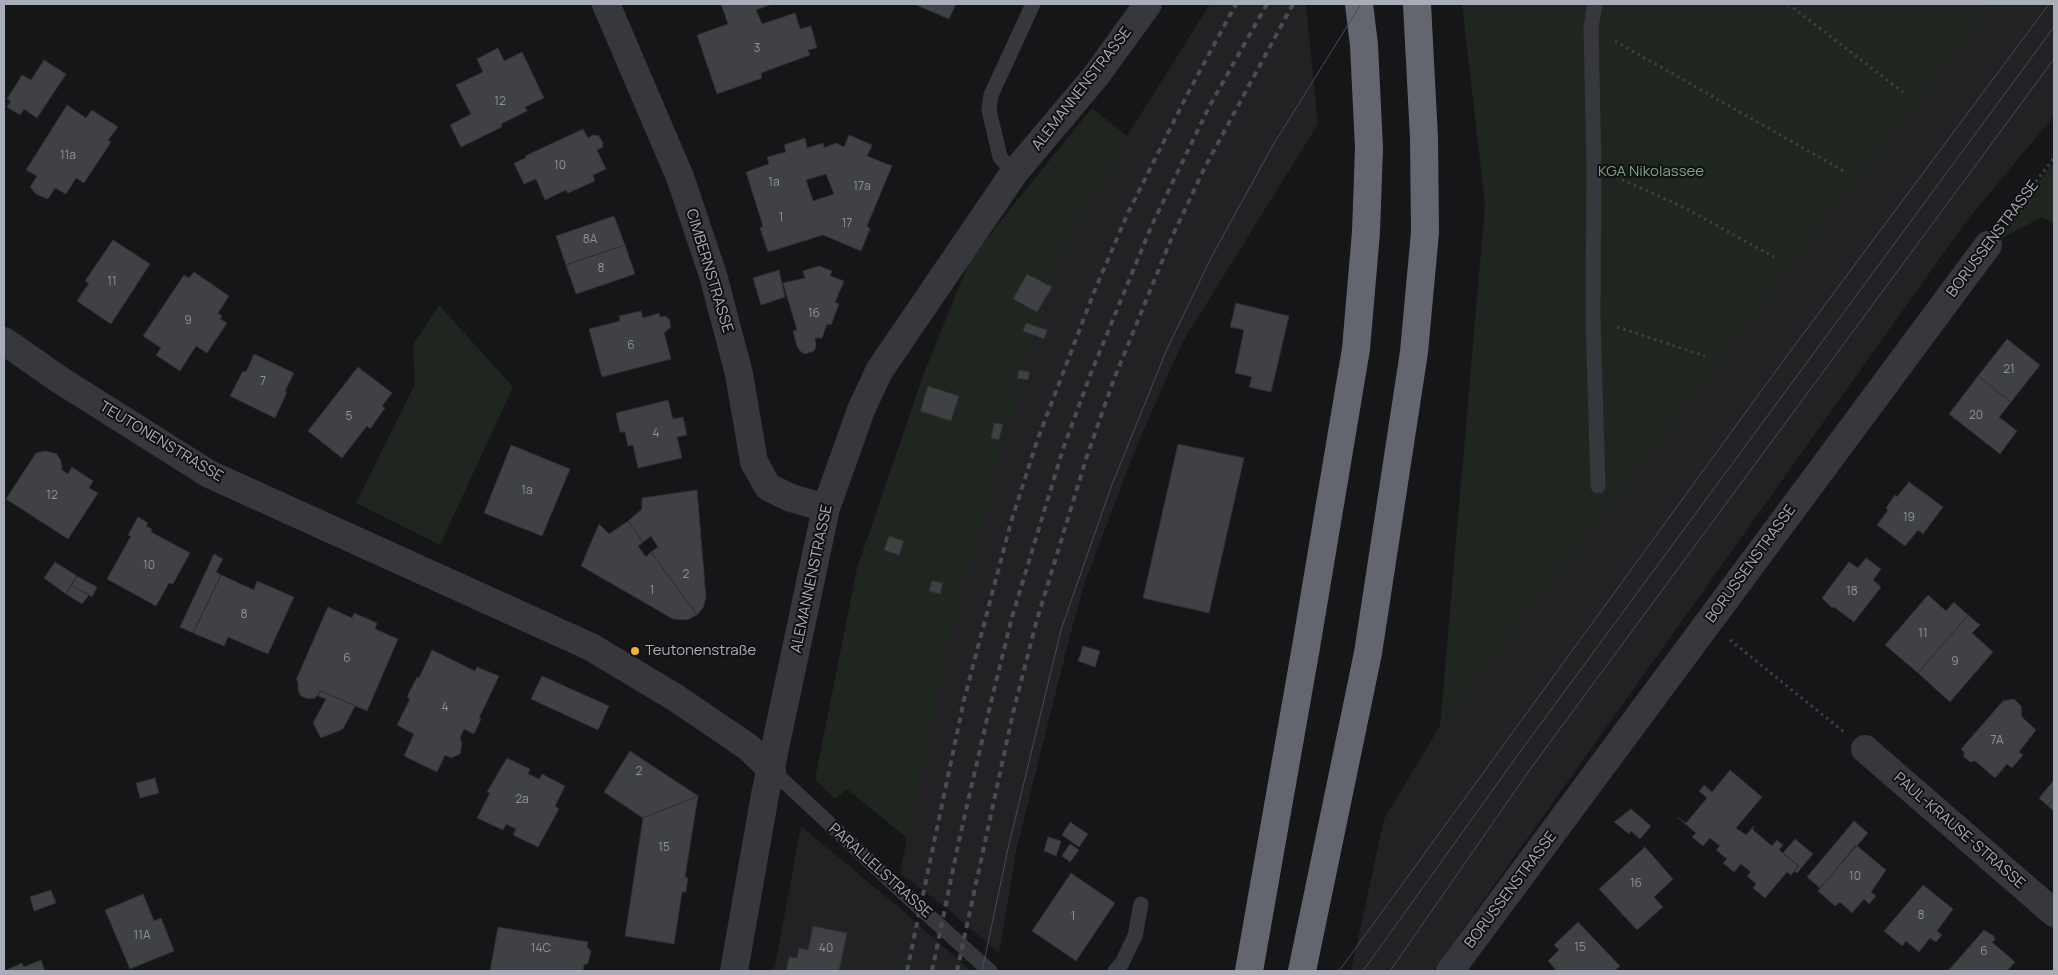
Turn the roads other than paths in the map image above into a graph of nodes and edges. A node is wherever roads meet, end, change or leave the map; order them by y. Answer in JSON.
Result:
{"nodes":[{"id":1,"x":606,"y":4,"type":"edge"},
{"id":2,"x":1033,"y":4,"type":"edge"},
{"id":3,"x":1148,"y":4,"type":"edge"},
{"id":4,"x":1359,"y":4,"type":"edge"},
{"id":5,"x":1417,"y":4,"type":"edge"},
{"id":6,"x":1595,"y":4,"type":"edge"},
{"id":7,"x":1014,"y":173,"type":"junction"},
{"id":8,"x":1988,"y":244,"type":"road end"},
{"id":9,"x":4,"y":342,"type":"edge"},
{"id":10,"x":1598,"y":486,"type":"dead end"},
{"id":11,"x":826,"y":508,"type":"junction"},
{"id":12,"x":1864,"y":749,"type":"road end"},
{"id":13,"x":772,"y":770,"type":"junction"},
{"id":14,"x":1141,"y":904,"type":"dead end"},
{"id":15,"x":2054,"y":913,"type":"edge"},
{"id":16,"x":734,"y":971,"type":"edge"},
{"id":17,"x":990,"y":971,"type":"edge"},
{"id":18,"x":1115,"y":971,"type":"edge"},
{"id":19,"x":1249,"y":971,"type":"edge"},
{"id":20,"x":1302,"y":971,"type":"edge"},
{"id":21,"x":1450,"y":971,"type":"edge"}],
"edges":[{"from":1,"to":11,"type":"street","name":"CIMBERNSTRASSE"},
{"from":2,"to":7,"type":"lane"},
{"from":3,"to":7,"type":"street","name":"ALEMANNENSTRASSE"},
{"from":4,"to":19,"type":"highway"},
{"from":5,"to":20,"type":"highway"},
{"from":6,"to":10,"type":"lane"},
{"from":7,"to":11,"type":"street","name":"ALEMANNENSTRASSE"},
{"from":8,"to":21,"type":"street","name":"BORUSSENSTRASSE"},
{"from":9,"to":13,"type":"street","name":"TEUTONENSTRASSE"},
{"from":11,"to":13,"type":"street","name":"ALEMANNENSTRASSE"},
{"from":12,"to":15,"type":"street","name":"PAUL-KRAUSE-STRASSE"},
{"from":13,"to":16,"type":"street","name":"ALEMANNENSTRASSE"},
{"from":13,"to":17,"type":"lane","name":"PARALLELSTRASSE"},
{"from":14,"to":18,"type":"lane"}]}
